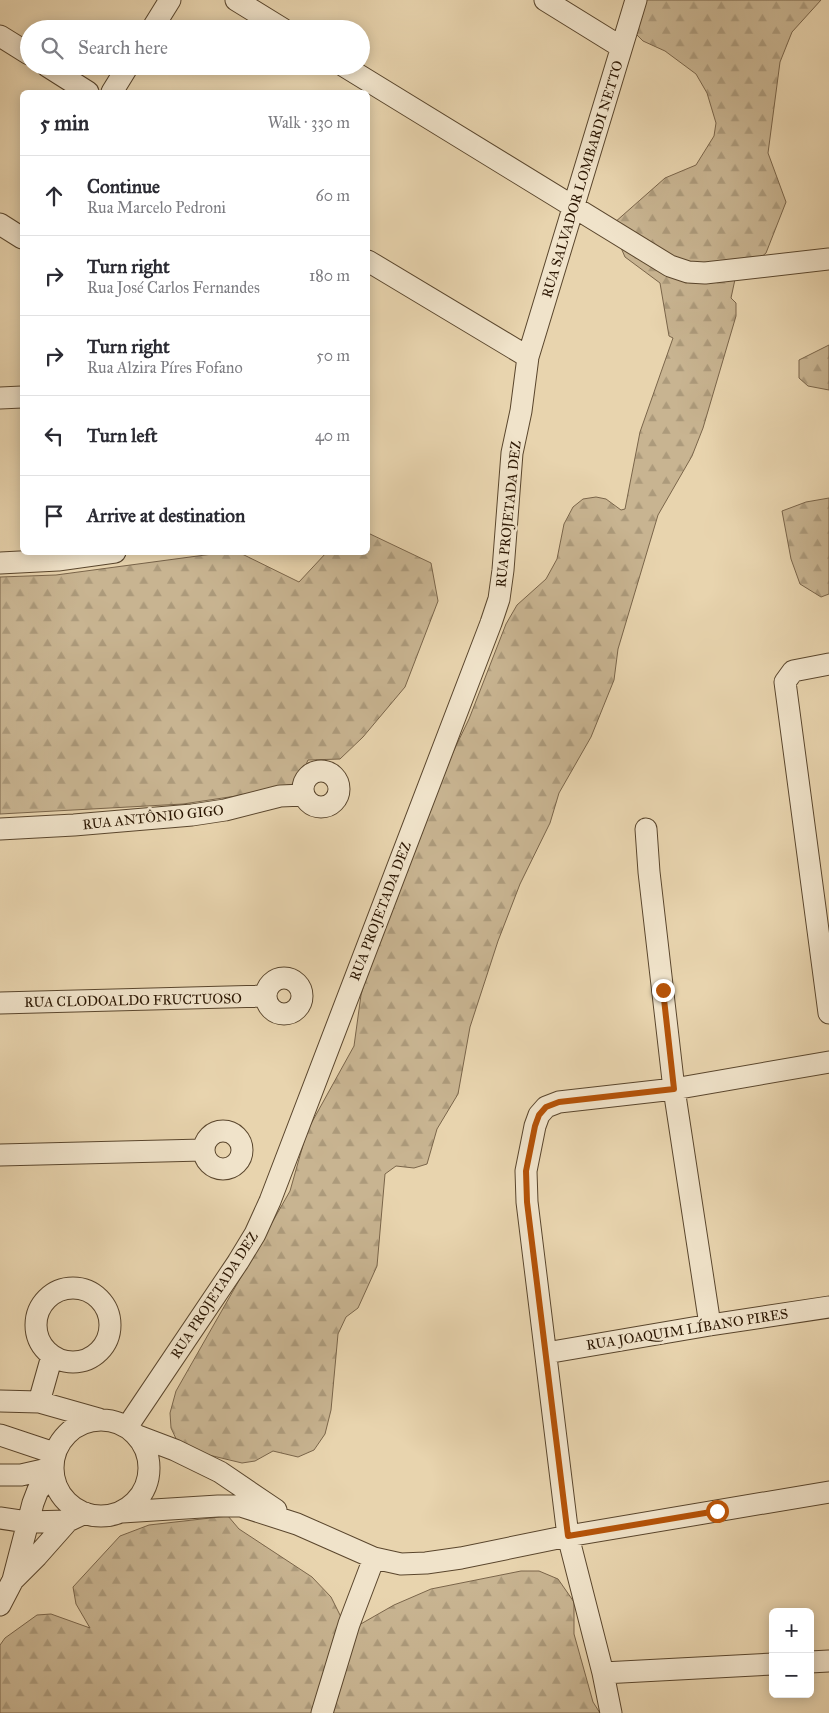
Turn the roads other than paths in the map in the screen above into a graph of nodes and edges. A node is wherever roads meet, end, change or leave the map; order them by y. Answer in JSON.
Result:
{"nodes":[{"id":1,"x":170,"y":0,"type":"edge"},
{"id":2,"x":236,"y":0,"type":"edge"},
{"id":3,"x":545,"y":0,"type":"edge"},
{"id":4,"x":636,"y":0,"type":"edge"},
{"id":5,"x":158,"y":20,"type":"edge"},
{"id":6,"x":268,"y":20,"type":"edge"},
{"id":7,"x":0,"y":36,"type":"edge"},
{"id":8,"x":621,"y":47,"type":"junction"},
{"id":9,"x":20,"y":48,"type":"edge"},
{"id":10,"x":61,"y":75,"type":"edge"},
{"id":11,"x":122,"y":75,"type":"edge"},
{"id":12,"x":359,"y":75,"type":"edge"},
{"id":13,"x":85,"y":90,"type":"edge"},
{"id":14,"x":113,"y":90,"type":"edge"},
{"id":15,"x":574,"y":207,"type":"junction"},
{"id":16,"x":0,"y":224,"type":"edge"},
{"id":17,"x":20,"y":237,"type":"edge"},
{"id":18,"x":829,"y":259,"type":"edge"},
{"id":19,"x":370,"y":262,"type":"edge"},
{"id":20,"x":528,"y":357,"type":"junction"},
{"id":21,"x":20,"y":397,"type":"edge"},
{"id":22,"x":0,"y":398,"type":"edge"},
{"id":23,"x":93,"y":555,"type":"edge"},
{"id":24,"x":0,"y":563,"type":"edge"},
{"id":25,"x":829,"y":664,"type":"edge"},
{"id":26,"x":304,"y":795,"type":"dead end"},
{"id":27,"x":0,"y":829,"type":"edge"},
{"id":28,"x":646,"y":829,"type":"dead end"},
{"id":29,"x":266,"y":996,"type":"dead end"},
{"id":30,"x":0,"y":1003,"type":"edge"},
{"id":31,"x":829,"y":1013,"type":"edge"},
{"id":32,"x":829,"y":1062,"type":"edge"},
{"id":33,"x":674,"y":1089,"type":"junction"},
{"id":34,"x":203,"y":1150,"type":"dead end"},
{"id":35,"x":0,"y":1155,"type":"edge"},
{"id":36,"x":829,"y":1307,"type":"edge"},
{"id":37,"x":710,"y":1324,"type":"junction"},
{"id":38,"x":546,"y":1352,"type":"junction"},
{"id":39,"x":52,"y":1356,"type":"dead end"},
{"id":40,"x":0,"y":1401,"type":"edge"},
{"id":41,"x":39,"y":1402,"type":"junction"},
{"id":42,"x":98,"y":1419,"type":"junction"},
{"id":43,"x":133,"y":1432,"type":"junction"},
{"id":44,"x":0,"y":1435,"type":"edge"},
{"id":45,"x":54,"y":1467,"type":"junction"},
{"id":46,"x":0,"y":1475,"type":"edge"},
{"id":47,"x":829,"y":1492,"type":"edge"},
{"id":48,"x":122,"y":1512,"type":"junction"},
{"id":49,"x":76,"y":1517,"type":"junction"},
{"id":50,"x":0,"y":1518,"type":"edge"},
{"id":51,"x":27,"y":1522,"type":"junction"},
{"id":52,"x":297,"y":1524,"type":"junction"},
{"id":53,"x":568,"y":1536,"type":"junction"},
{"id":54,"x":374,"y":1558,"type":"junction"},
{"id":55,"x":13,"y":1580,"type":"junction"},
{"id":56,"x":0,"y":1605,"type":"edge"},
{"id":57,"x":829,"y":1661,"type":"edge"},
{"id":58,"x":814,"y":1662,"type":"edge"},
{"id":59,"x":769,"y":1664,"type":"edge"},
{"id":60,"x":603,"y":1673,"type":"junction"},
{"id":61,"x":322,"y":1713,"type":"edge"},
{"id":62,"x":611,"y":1713,"type":"edge"}],
"edges":[{"from":1,"to":5,"type":"street"},
{"from":2,"to":6,"type":"street"},
{"from":3,"to":8,"type":"street"},
{"from":4,"to":8,"type":"street","name":"RUA SALVADOR LOMBARDI NETTO"},
{"from":7,"to":9,"type":"street"},
{"from":8,"to":15,"type":"street","name":"RUA SALVADOR LOMBARDI NETTO"},
{"from":10,"to":13,"type":"street"},
{"from":11,"to":14,"type":"street"},
{"from":12,"to":15,"type":"street"},
{"from":15,"to":18,"type":"street"},
{"from":15,"to":20,"type":"street","name":"RUA SALVADOR LOMBARDI NETTO"},
{"from":16,"to":17,"type":"street"},
{"from":19,"to":20,"type":"street"},
{"from":20,"to":43,"type":"street","name":"RUA PROJETADA DEZ"},
{"from":21,"to":22,"type":"street"},
{"from":23,"to":24,"type":"street"},
{"from":25,"to":31,"type":"street"},
{"from":26,"to":27,"type":"street","name":"RUA ANTÔNIO GIGO"},
{"from":28,"to":33,"type":"street"},
{"from":29,"to":30,"type":"street","name":"RUA CLODOALDO FRUCTUOSO"},
{"from":32,"to":33,"type":"street"},
{"from":33,"to":37,"type":"street"},
{"from":33,"to":38,"type":"street"},
{"from":34,"to":35,"type":"street"},
{"from":36,"to":37,"type":"street","name":"RUA JOAQUIM LÍBANO PIRES"},
{"from":37,"to":38,"type":"street","name":"RUA JOAQUIM LÍBANO PIRES"},
{"from":38,"to":53,"type":"street"},
{"from":39,"to":41,"type":"street"},
{"from":40,"to":41,"type":"street"},
{"from":41,"to":42,"type":"street"},
{"from":42,"to":43,"type":"street"},
{"from":42,"to":45,"type":"street"},
{"from":43,"to":48,"type":"street"},
{"from":43,"to":52,"type":"street"},
{"from":44,"to":45,"type":"street"},
{"from":45,"to":46,"type":"street"},
{"from":45,"to":49,"type":"street"},
{"from":45,"to":51,"type":"street"},
{"from":47,"to":53,"type":"street"},
{"from":48,"to":49,"type":"street"},
{"from":48,"to":52,"type":"street"},
{"from":49,"to":51,"type":"street"},
{"from":49,"to":55,"type":"street"},
{"from":50,"to":51,"type":"street"},
{"from":51,"to":55,"type":"street"},
{"from":52,"to":54,"type":"street"},
{"from":53,"to":54,"type":"street"},
{"from":53,"to":60,"type":"street"},
{"from":54,"to":61,"type":"street"},
{"from":55,"to":56,"type":"street"},
{"from":57,"to":58,"type":"street"},
{"from":59,"to":60,"type":"street"},
{"from":60,"to":62,"type":"street"}]}
